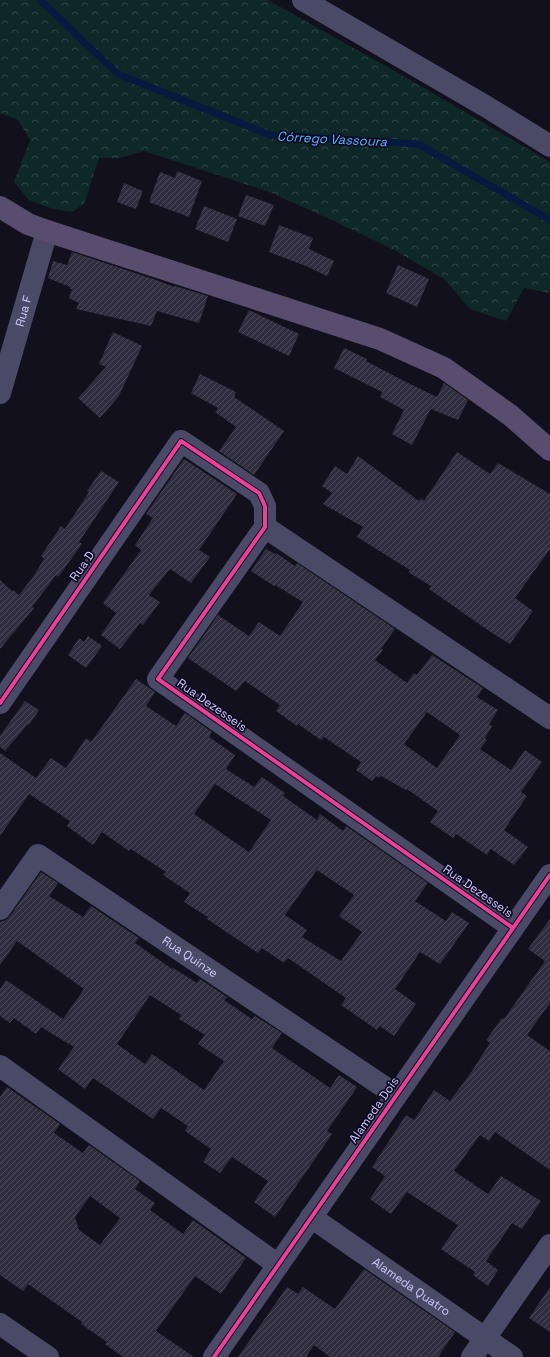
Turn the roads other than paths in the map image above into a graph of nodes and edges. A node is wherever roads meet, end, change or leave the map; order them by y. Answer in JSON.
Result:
{"nodes":[{"id":1,"x":303,"y":0,"type":"edge"},
{"id":2,"x":550,"y":146,"type":"edge"},
{"id":3,"x":0,"y":207,"type":"edge"},
{"id":4,"x":37,"y":227,"type":"junction"},
{"id":5,"x":0,"y":228,"type":"edge"},
{"id":6,"x":0,"y":393,"type":"edge"},
{"id":7,"x":550,"y":450,"type":"edge"},
{"id":8,"x":264,"y":527,"type":"junction"},
{"id":9,"x":0,"y":703,"type":"edge"},
{"id":10,"x":550,"y":718,"type":"edge"},
{"id":11,"x":550,"y":875,"type":"edge"},
{"id":12,"x":0,"y":909,"type":"edge"},
{"id":13,"x":513,"y":928,"type":"junction"},
{"id":14,"x":0,"y":1066,"type":"edge"},
{"id":15,"x":396,"y":1095,"type":"junction"},
{"id":16,"x":311,"y":1217,"type":"junction"},
{"id":17,"x":550,"y":1245,"type":"edge"},
{"id":18,"x":278,"y":1265,"type":"junction"},
{"id":19,"x":0,"y":1324,"type":"edge"},
{"id":20,"x":485,"y":1338,"type":"junction"},
{"id":21,"x":48,"y":1357,"type":"edge"},
{"id":22,"x":214,"y":1357,"type":"edge"},
{"id":23,"x":472,"y":1357,"type":"edge"},
{"id":24,"x":512,"y":1357,"type":"edge"}],
"edges":[{"from":1,"to":2,"type":"street"},
{"from":3,"to":4,"type":"main road"},
{"from":4,"to":5,"type":"main road"},
{"from":4,"to":6,"type":"street","name":"Rua F"},
{"from":4,"to":7,"type":"main road"},
{"from":8,"to":9,"type":"street","name":"Rua D"},
{"from":8,"to":10,"type":"street"},
{"from":8,"to":13,"type":"street","name":"Rua Dezesseis"},
{"from":11,"to":13,"type":"street","name":"Alameda Dois"},
{"from":12,"to":15,"type":"street","name":"Rua Quinze"},
{"from":13,"to":15,"type":"street","name":"Alameda Dois"},
{"from":14,"to":18,"type":"street"},
{"from":15,"to":16,"type":"street","name":"Alameda Dois"},
{"from":16,"to":18,"type":"street","name":"Alameda Dois"},
{"from":16,"to":20,"type":"street","name":"Alameda Quatro"},
{"from":17,"to":20,"type":"street"},
{"from":18,"to":22,"type":"street","name":"Alameda Dois"},
{"from":19,"to":21,"type":"street"},
{"from":20,"to":23,"type":"street"},
{"from":20,"to":24,"type":"street","name":"Alameda Quatro"}]}
